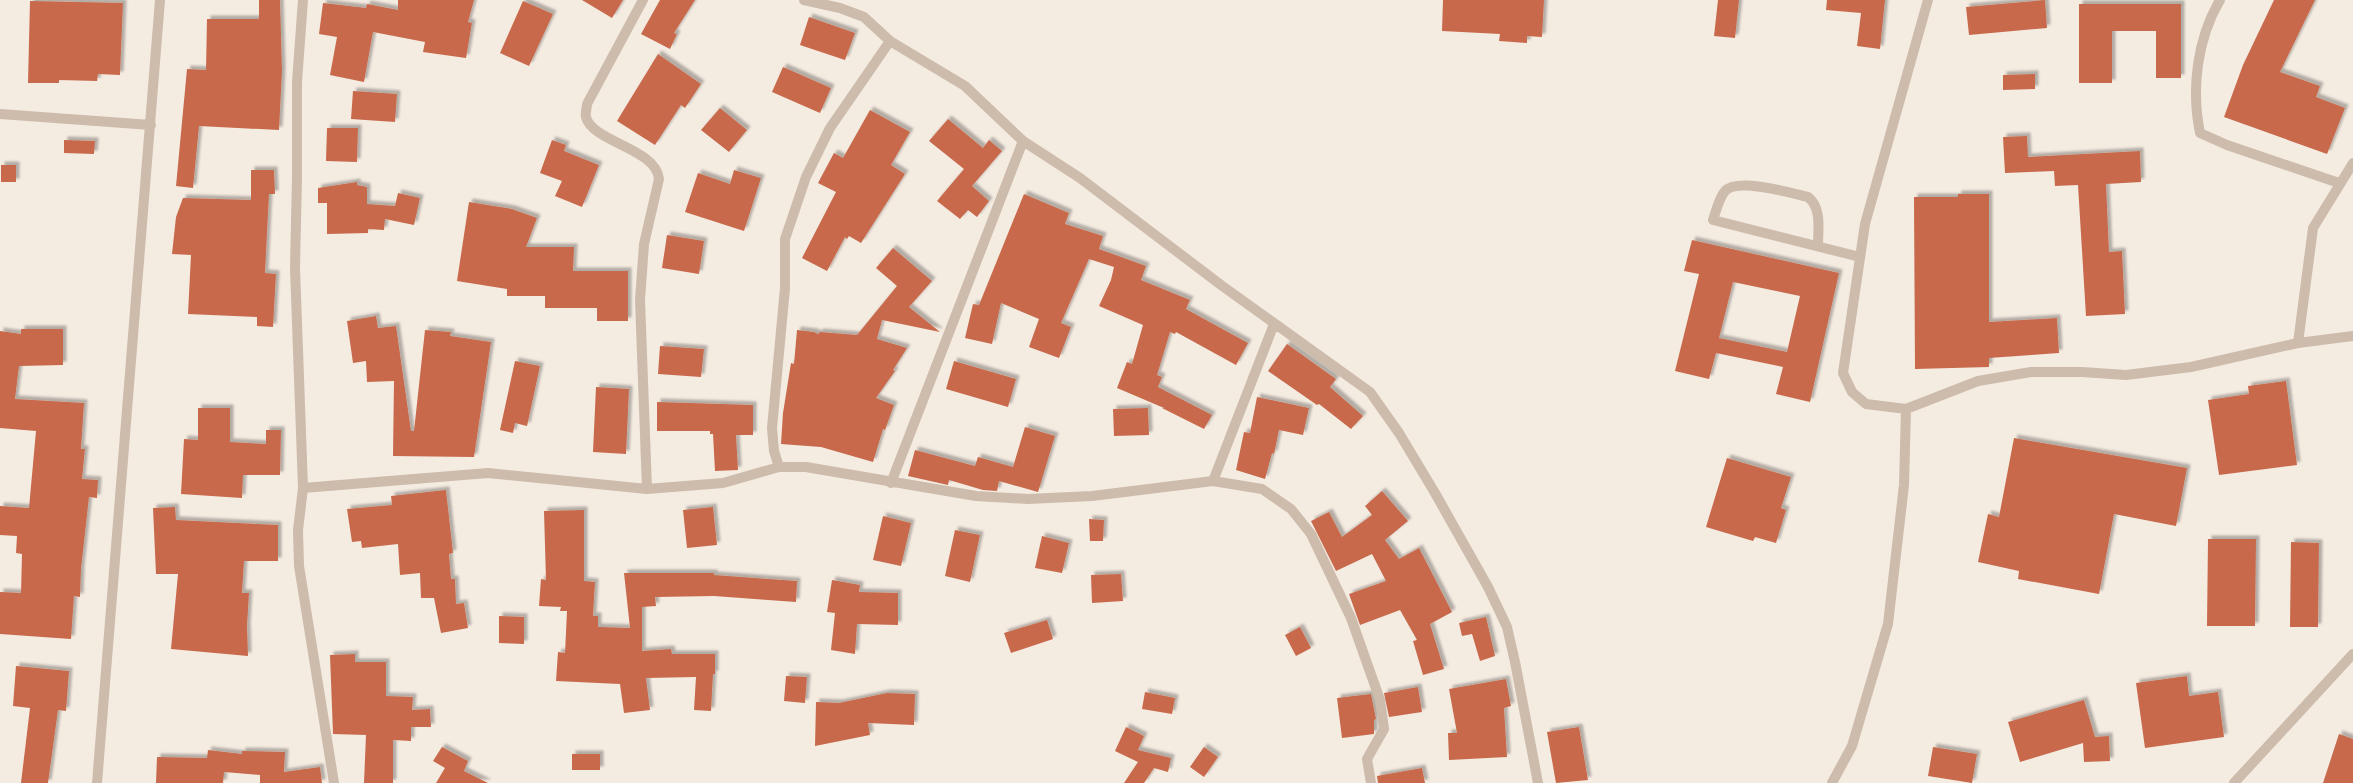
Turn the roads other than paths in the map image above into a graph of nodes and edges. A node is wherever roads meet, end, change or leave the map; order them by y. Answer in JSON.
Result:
{"nodes":[{"id":1,"x":160,"y":0,"type":"edge"},
{"id":2,"x":303,"y":0,"type":"edge"},
{"id":3,"x":643,"y":0,"type":"edge"},
{"id":4,"x":804,"y":0,"type":"edge"},
{"id":5,"x":1928,"y":0,"type":"edge"},
{"id":6,"x":2220,"y":0,"type":"edge"},
{"id":7,"x":890,"y":41,"type":"junction"},
{"id":8,"x":0,"y":114,"type":"edge"},
{"id":9,"x":150,"y":125,"type":"junction"},
{"id":10,"x":1023,"y":141,"type":"junction"},
{"id":11,"x":2353,"y":163,"type":"edge"},
{"id":12,"x":2339,"y":183,"type":"junction"},
{"id":13,"x":1818,"y":246,"type":"junction"},
{"id":14,"x":1860,"y":257,"type":"junction"},
{"id":15,"x":1274,"y":324,"type":"junction"},
{"id":16,"x":2353,"y":336,"type":"edge"},
{"id":17,"x":2298,"y":343,"type":"junction"},
{"id":18,"x":1906,"y":409,"type":"junction"},
{"id":19,"x":779,"y":467,"type":"junction"},
{"id":20,"x":1213,"y":481,"type":"junction"},
{"id":21,"x":891,"y":483,"type":"junction"},
{"id":22,"x":303,"y":488,"type":"junction"},
{"id":23,"x":647,"y":489,"type":"junction"},
{"id":24,"x":2353,"y":654,"type":"edge"},
{"id":25,"x":1835,"y":780,"type":"edge"},
{"id":26,"x":97,"y":783,"type":"edge"},
{"id":27,"x":334,"y":783,"type":"edge"},
{"id":28,"x":1371,"y":783,"type":"edge"},
{"id":29,"x":1538,"y":783,"type":"edge"},
{"id":30,"x":2234,"y":783,"type":"edge"}],
"edges":[{"from":1,"to":9,"type":"street"},
{"from":2,"to":22,"type":"street"},
{"from":3,"to":23,"type":"street"},
{"from":4,"to":7,"type":"street"},
{"from":5,"to":14,"type":"street"},
{"from":6,"to":12,"type":"street"},
{"from":7,"to":10,"type":"street"},
{"from":7,"to":19,"type":"street"},
{"from":8,"to":9,"type":"street"},
{"from":9,"to":26,"type":"street"},
{"from":10,"to":15,"type":"street"},
{"from":10,"to":21,"type":"street"},
{"from":11,"to":12,"type":"street"},
{"from":12,"to":17,"type":"street"},
{"from":13,"to":13,"type":"street"},
{"from":13,"to":14,"type":"street"},
{"from":14,"to":18,"type":"street"},
{"from":15,"to":20,"type":"street"},
{"from":15,"to":29,"type":"street"},
{"from":16,"to":17,"type":"street"},
{"from":17,"to":18,"type":"street"},
{"from":18,"to":25,"type":"street"},
{"from":19,"to":21,"type":"street"},
{"from":19,"to":23,"type":"street"},
{"from":20,"to":21,"type":"street"},
{"from":20,"to":28,"type":"street"},
{"from":22,"to":23,"type":"street"},
{"from":22,"to":27,"type":"street"},
{"from":24,"to":30,"type":"street"}]}
